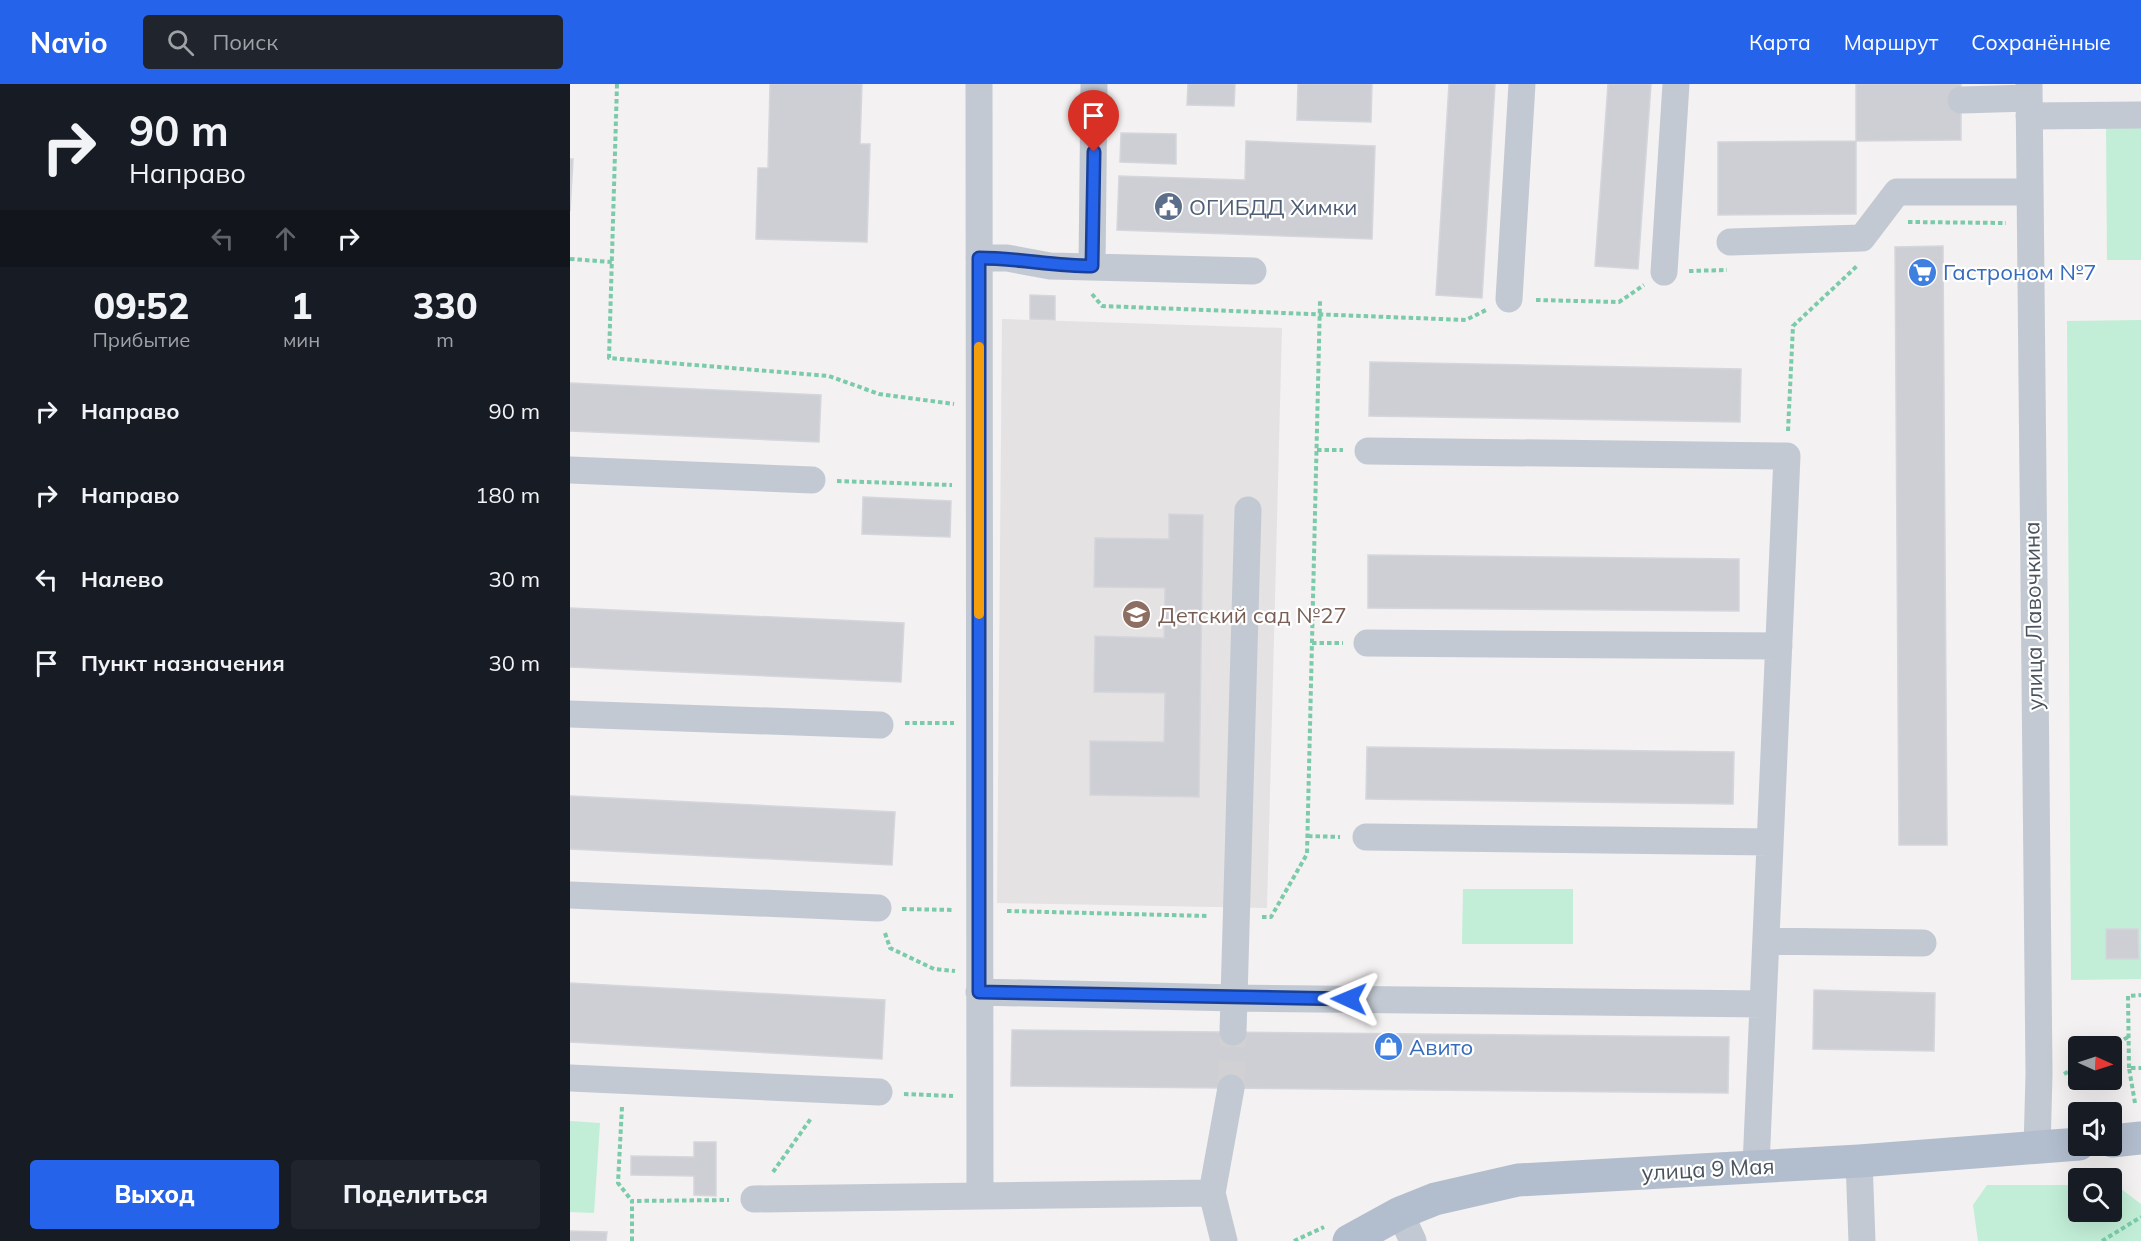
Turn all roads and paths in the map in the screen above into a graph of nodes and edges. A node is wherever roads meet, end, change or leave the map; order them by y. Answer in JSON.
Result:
{"nodes":[{"id":1,"x":617,"y":84,"type":"edge"},
{"id":2,"x":979,"y":84,"type":"edge"},
{"id":3,"x":1095,"y":84,"type":"edge"},
{"id":4,"x":1522,"y":84,"type":"edge"},
{"id":5,"x":1677,"y":84,"type":"edge"},
{"id":6,"x":2029,"y":99,"type":"edge"},
{"id":7,"x":1960,"y":100,"type":"dead end"},
{"id":8,"x":2141,"y":115,"type":"edge"},
{"id":9,"x":2028,"y":192,"type":"junction"},
{"id":10,"x":2029,"y":223,"type":"junction"},
{"id":11,"x":1899,"y":230,"type":"dead end"},
{"id":12,"x":1730,"y":242,"type":"dead end"},
{"id":13,"x":979,"y":258,"type":"junction"},
{"id":14,"x":1865,"y":258,"type":"dead end"},
{"id":15,"x":570,"y":260,"type":"edge"},
{"id":16,"x":612,"y":262,"type":"junction"},
{"id":17,"x":1092,"y":266,"type":"junction"},
{"id":18,"x":1845,"y":266,"type":"dead end"},
{"id":19,"x":1856,"y":266,"type":"junction"},
{"id":20,"x":1732,"y":270,"type":"dead end"},
{"id":21,"x":1253,"y":271,"type":"dead end"},
{"id":22,"x":1664,"y":272,"type":"junction"},
{"id":23,"x":1509,"y":299,"type":"junction"},
{"id":24,"x":1320,"y":300,"type":"dead end"},
{"id":25,"x":1320,"y":315,"type":"junction"},
{"id":26,"x":979,"y":407,"type":"junction"},
{"id":27,"x":1368,"y":451,"type":"dead end"},
{"id":28,"x":1787,"y":456,"type":"junction"},
{"id":29,"x":570,"y":470,"type":"edge"},
{"id":30,"x":812,"y":480,"type":"joint"},
{"id":31,"x":979,"y":486,"type":"junction"},
{"id":32,"x":1248,"y":510,"type":"dead end"},
{"id":33,"x":1367,"y":644,"type":"dead end"},
{"id":34,"x":1779,"y":646,"type":"junction"},
{"id":35,"x":570,"y":714,"type":"edge"},
{"id":36,"x":979,"y":723,"type":"junction"},
{"id":37,"x":880,"y":725,"type":"joint"},
{"id":38,"x":1308,"y":836,"type":"junction"},
{"id":39,"x":1366,"y":837,"type":"joint"},
{"id":40,"x":1770,"y":842,"type":"junction"},
{"id":41,"x":570,"y":895,"type":"edge"},
{"id":42,"x":878,"y":908,"type":"junction"},
{"id":43,"x":980,"y":911,"type":"junction"},
{"id":44,"x":1237,"y":916,"type":"junction"},
{"id":45,"x":1766,"y":941,"type":"junction"},
{"id":46,"x":1923,"y":943,"type":"dead end"},
{"id":47,"x":979,"y":982,"type":"junction"},
{"id":48,"x":2141,"y":995,"type":"edge"},
{"id":49,"x":1234,"y":998,"type":"junction"},
{"id":50,"x":1763,"y":1004,"type":"junction"},
{"id":51,"x":1233,"y":1032,"type":"tunnel mouth"},
{"id":52,"x":2129,"y":1037,"type":"junction"},
{"id":53,"x":2122,"y":1041,"type":"edge"},
{"id":54,"x":2129,"y":1068,"type":"junction"},
{"id":55,"x":2141,"y":1068,"type":"edge"},
{"id":56,"x":2068,"y":1072,"type":"edge"},
{"id":57,"x":2064,"y":1074,"type":"dead end"},
{"id":58,"x":570,"y":1078,"type":"edge"},
{"id":59,"x":624,"y":1081,"type":"junction"},
{"id":60,"x":1231,"y":1088,"type":"tunnel mouth"},
{"id":61,"x":830,"y":1091,"type":"junction"},
{"id":62,"x":879,"y":1092,"type":"joint"},
{"id":63,"x":979,"y":1100,"type":"junction"},
{"id":64,"x":2135,"y":1103,"type":"dead end"},
{"id":65,"x":2141,"y":1138,"type":"edge"},
{"id":66,"x":2122,"y":1140,"type":"edge"},
{"id":67,"x":2068,"y":1145,"type":"edge"},
{"id":68,"x":2037,"y":1149,"type":"junction"},
{"id":69,"x":1859,"y":1161,"type":"junction"},
{"id":70,"x":1756,"y":1166,"type":"junction"},
{"id":71,"x":1212,"y":1193,"type":"junction"},
{"id":72,"x":980,"y":1196,"type":"junction"},
{"id":73,"x":754,"y":1199,"type":"junction"},
{"id":74,"x":632,"y":1201,"type":"junction"},
{"id":75,"x":2141,"y":1217,"type":"edge"},
{"id":76,"x":1407,"y":1227,"type":"edge"},
{"id":77,"x":632,"y":1241,"type":"edge"},
{"id":78,"x":1224,"y":1241,"type":"edge"},
{"id":79,"x":1349,"y":1241,"type":"edge"},
{"id":80,"x":1862,"y":1241,"type":"edge"},
{"id":81,"x":2102,"y":1241,"type":"edge"}],
"edges":[{"from":1,"to":16,"type":"path"},
{"from":2,"to":13,"type":"street"},
{"from":3,"to":17,"type":"street"},
{"from":4,"to":23,"type":"street"},
{"from":5,"to":22,"type":"street"},
{"from":6,"to":7,"type":"street"},
{"from":6,"to":8,"type":"street"},
{"from":6,"to":9,"type":"street","name":"улица Лавочкина"},
{"from":9,"to":10,"type":"street","name":"улица Лавочкина"},
{"from":9,"to":12,"type":"street"},
{"from":10,"to":11,"type":"path"},
{"from":10,"to":68,"type":"street","name":"улица Лавочкина"},
{"from":13,"to":17,"type":"street"},
{"from":13,"to":26,"type":"street"},
{"from":14,"to":19,"type":"path"},
{"from":15,"to":16,"type":"path"},
{"from":16,"to":26,"type":"path"},
{"from":17,"to":21,"type":"street"},
{"from":17,"to":25,"type":"path"},
{"from":18,"to":19,"type":"path"},
{"from":19,"to":28,"type":"path"},
{"from":20,"to":22,"type":"path"},
{"from":22,"to":23,"type":"path"},
{"from":23,"to":25,"type":"path"},
{"from":24,"to":25,"type":"path"},
{"from":25,"to":38,"type":"path"},
{"from":26,"to":31,"type":"street"},
{"from":27,"to":28,"type":"street"},
{"from":28,"to":34,"type":"street"},
{"from":29,"to":30,"type":"street"},
{"from":30,"to":31,"type":"path"},
{"from":31,"to":36,"type":"street"},
{"from":32,"to":44,"type":"street"},
{"from":33,"to":34,"type":"street"},
{"from":34,"to":40,"type":"street"},
{"from":35,"to":37,"type":"street"},
{"from":36,"to":37,"type":"path"},
{"from":36,"to":43,"type":"street"},
{"from":38,"to":39,"type":"path"},
{"from":38,"to":44,"type":"path"},
{"from":39,"to":40,"type":"street"},
{"from":40,"to":45,"type":"street"},
{"from":41,"to":42,"type":"street"},
{"from":42,"to":43,"type":"path"},
{"from":42,"to":47,"type":"path"},
{"from":43,"to":44,"type":"path"},
{"from":43,"to":47,"type":"street"},
{"from":44,"to":49,"type":"street"},
{"from":45,"to":46,"type":"street"},
{"from":45,"to":50,"type":"street"},
{"from":47,"to":49,"type":"street"},
{"from":47,"to":63,"type":"street"},
{"from":48,"to":52,"type":"path"},
{"from":49,"to":50,"type":"street"},
{"from":49,"to":51,"type":"street"},
{"from":50,"to":70,"type":"street"},
{"from":52,"to":53,"type":"path"},
{"from":52,"to":54,"type":"path"},
{"from":54,"to":55,"type":"path"},
{"from":54,"to":64,"type":"path"},
{"from":56,"to":57,"type":"path"},
{"from":58,"to":59,"type":"street"},
{"from":59,"to":61,"type":"street"},
{"from":59,"to":74,"type":"path"},
{"from":60,"to":71,"type":"street"},
{"from":61,"to":62,"type":"street"},
{"from":61,"to":73,"type":"path"},
{"from":62,"to":63,"type":"path"},
{"from":63,"to":72,"type":"street"},
{"from":65,"to":66,"type":"main road"},
{"from":67,"to":68,"type":"main road","name":"улица 9 Мая"},
{"from":68,"to":69,"type":"main road","name":"улица 9 Мая"},
{"from":69,"to":70,"type":"main road","name":"улица 9 Мая"},
{"from":69,"to":80,"type":"street"},
{"from":70,"to":76,"type":"main road","name":"улица 9 Мая"},
{"from":71,"to":72,"type":"street"},
{"from":71,"to":78,"type":"street"},
{"from":72,"to":73,"type":"street"},
{"from":73,"to":74,"type":"path"},
{"from":74,"to":77,"type":"path"},
{"from":75,"to":81,"type":"path"},
{"from":76,"to":79,"type":"main road","name":"улица 9 Мая"}]}
